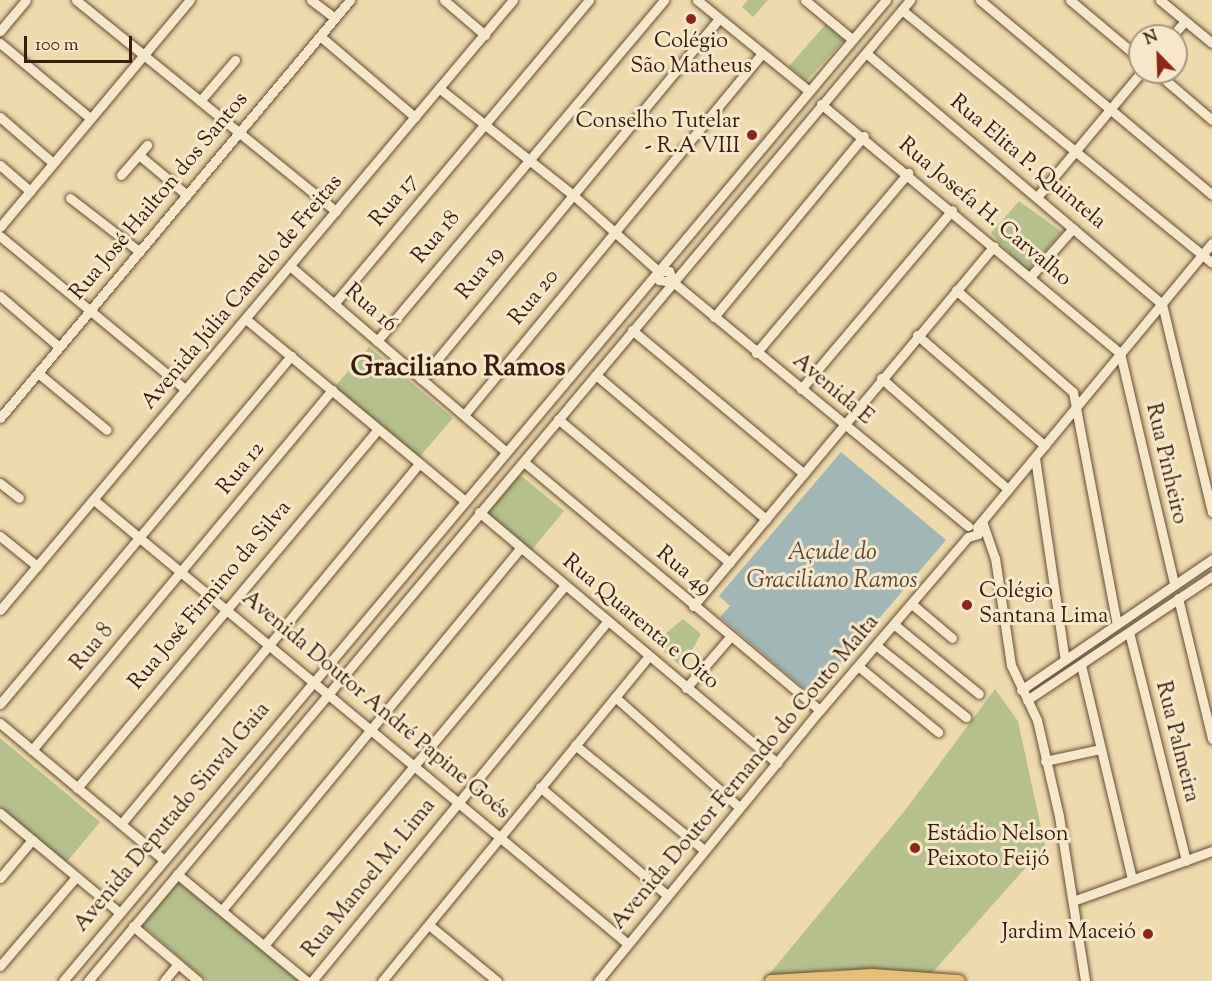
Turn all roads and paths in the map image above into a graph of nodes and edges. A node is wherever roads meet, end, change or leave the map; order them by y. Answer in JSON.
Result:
{"nodes":[{"id":1,"x":26,"y":0,"type":"edge"},
{"id":2,"x":76,"y":0,"type":"edge"},
{"id":3,"x":190,"y":0,"type":"edge"},
{"id":4,"x":311,"y":0,"type":"edge"},
{"id":5,"x":350,"y":0,"type":"edge"},
{"id":6,"x":444,"y":0,"type":"edge"},
{"id":7,"x":513,"y":0,"type":"edge"},
{"id":8,"x":589,"y":0,"type":"edge"},
{"id":9,"x":664,"y":0,"type":"edge"},
{"id":10,"x":697,"y":0,"type":"edge"},
{"id":11,"x":886,"y":0,"type":"edge"},
{"id":12,"x":910,"y":0,"type":"edge"},
{"id":13,"x":980,"y":0,"type":"edge"},
{"id":14,"x":1070,"y":0,"type":"edge"},
{"id":15,"x":1160,"y":0,"type":"edge"},
{"id":16,"x":808,"y":1,"type":"edge"},
{"id":17,"x":902,"y":10,"type":"junction"},
{"id":18,"x":335,"y":18,"type":"junction"},
{"id":19,"x":719,"y":19,"type":"junction"},
{"id":20,"x":1185,"y":21,"type":"junction"},
{"id":21,"x":1182,"y":24,"type":"edge"},
{"id":22,"x":0,"y":31,"type":"edge"},
{"id":23,"x":485,"y":34,"type":"junction"},
{"id":24,"x":320,"y":36,"type":"junction"},
{"id":25,"x":853,"y":39,"type":"junction"},
{"id":26,"x":0,"y":43,"type":"edge"},
{"id":27,"x":1212,"y":43,"type":"edge"},
{"id":28,"x":1128,"y":48,"type":"edge"},
{"id":29,"x":866,"y":53,"type":"junction"},
{"id":30,"x":143,"y":54,"type":"junction"},
{"id":31,"x":762,"y":54,"type":"junction"},
{"id":32,"x":235,"y":60,"type":"dead end"},
{"id":33,"x":831,"y":67,"type":"junction"},
{"id":34,"x":843,"y":78,"type":"junction"},
{"id":35,"x":1131,"y":84,"type":"edge"},
{"id":36,"x":1170,"y":84,"type":"edge"},
{"id":37,"x":439,"y":88,"type":"junction"},
{"id":38,"x":809,"y":91,"type":"junction"},
{"id":39,"x":200,"y":101,"type":"junction"},
{"id":40,"x":821,"y":104,"type":"junction"},
{"id":41,"x":1112,"y":107,"type":"junction"},
{"id":42,"x":0,"y":117,"type":"edge"},
{"id":43,"x":416,"y":117,"type":"junction"},
{"id":44,"x":90,"y":118,"type":"junction"},
{"id":45,"x":1212,"y":120,"type":"edge"},
{"id":46,"x":485,"y":124,"type":"junction"},
{"id":47,"x":238,"y":133,"type":"junction"},
{"id":48,"x":864,"y":136,"type":"junction"},
{"id":49,"x":147,"y":145,"type":"dead end"},
{"id":50,"x":1074,"y":151,"type":"junction"},
{"id":51,"x":139,"y":155,"type":"junction"},
{"id":52,"x":528,"y":160,"type":"junction"},
{"id":53,"x":53,"y":163,"type":"junction"},
{"id":54,"x":0,"y":165,"type":"edge"},
{"id":55,"x":908,"y":173,"type":"junction"},
{"id":56,"x":121,"y":175,"type":"dead end"},
{"id":57,"x":30,"y":191,"type":"junction"},
{"id":58,"x":572,"y":194,"type":"junction"},
{"id":59,"x":187,"y":195,"type":"junction"},
{"id":60,"x":1212,"y":195,"type":"edge"},
{"id":61,"x":1037,"y":197,"type":"junction"},
{"id":62,"x":70,"y":198,"type":"dead end"},
{"id":63,"x":952,"y":210,"type":"junction"},
{"id":64,"x":336,"y":211,"type":"junction"},
{"id":65,"x":0,"y":226,"type":"edge"},
{"id":66,"x":1073,"y":228,"type":"junction"},
{"id":67,"x":614,"y":233,"type":"junction"},
{"id":68,"x":0,"y":236,"type":"edge"},
{"id":69,"x":1212,"y":243,"type":"edge"},
{"id":70,"x":994,"y":246,"type":"junction"},
{"id":71,"x":140,"y":252,"type":"junction"},
{"id":72,"x":1199,"y":258,"type":"junction"},
{"id":73,"x":1212,"y":263,"type":"edge"},
{"id":74,"x":290,"y":267,"type":"junction"},
{"id":75,"x":658,"y":271,"type":"junction"},
{"id":76,"x":1030,"y":277,"type":"junction"},
{"id":77,"x":673,"y":282,"type":"junction"},
{"id":78,"x":956,"y":290,"type":"junction"},
{"id":79,"x":0,"y":296,"type":"edge"},
{"id":80,"x":334,"y":304,"type":"junction"},
{"id":81,"x":1162,"y":304,"type":"junction"},
{"id":82,"x":88,"y":313,"type":"junction"},
{"id":83,"x":714,"y":317,"type":"junction"},
{"id":84,"x":247,"y":320,"type":"junction"},
{"id":85,"x":632,"y":330,"type":"junction"},
{"id":86,"x":917,"y":335,"type":"junction"},
{"id":87,"x":377,"y":340,"type":"junction"},
{"id":88,"x":59,"y":347,"type":"junction"},
{"id":89,"x":756,"y":353,"type":"junction"},
{"id":90,"x":1120,"y":353,"type":"junction"},
{"id":91,"x":291,"y":356,"type":"junction"},
{"id":92,"x":38,"y":372,"type":"junction"},
{"id":93,"x":596,"y":375,"type":"junction"},
{"id":94,"x":881,"y":378,"type":"junction"},
{"id":95,"x":421,"y":379,"type":"junction"},
{"id":96,"x":801,"y":389,"type":"junction"},
{"id":97,"x":186,"y":390,"type":"junction"},
{"id":98,"x":332,"y":390,"type":"junction"},
{"id":99,"x":1077,"y":404,"type":"junction"},
{"id":100,"x":464,"y":415,"type":"junction"},
{"id":101,"x":0,"y":418,"type":"edge"},
{"id":102,"x":558,"y":419,"type":"junction"},
{"id":103,"x":845,"y":426,"type":"junction"},
{"id":104,"x":107,"y":430,"type":"dead end"},
{"id":105,"x":377,"y":430,"type":"junction"},
{"id":106,"x":1045,"y":446,"type":"junction"},
{"id":107,"x":505,"y":452,"type":"junction"},
{"id":108,"x":1035,"y":458,"type":"junction"},
{"id":109,"x":524,"y":462,"type":"junction"},
{"id":110,"x":419,"y":464,"type":"junction"},
{"id":111,"x":804,"y":474,"type":"junction"},
{"id":112,"x":485,"y":478,"type":"junction"},
{"id":113,"x":0,"y":483,"type":"edge"},
{"id":114,"x":1008,"y":489,"type":"junction"},
{"id":115,"x":498,"y":490,"type":"junction"},
{"id":116,"x":19,"y":498,"type":"dead end"},
{"id":117,"x":94,"y":500,"type":"junction"},
{"id":118,"x":465,"y":501,"type":"junction"},
{"id":119,"x":479,"y":512,"type":"junction"},
{"id":120,"x":1212,"y":512,"type":"edge"},
{"id":121,"x":766,"y":519,"type":"junction"},
{"id":122,"x":976,"y":525,"type":"junction"},
{"id":123,"x":0,"y":536,"type":"edge"},
{"id":124,"x":140,"y":538,"type":"junction"},
{"id":125,"x":520,"y":549,"type":"junction"},
{"id":126,"x":1212,"y":559,"type":"edge"},
{"id":127,"x":730,"y":562,"type":"junction"},
{"id":128,"x":37,"y":566,"type":"junction"},
{"id":129,"x":183,"y":572,"type":"junction"},
{"id":130,"x":1212,"y":576,"type":"edge"},
{"id":131,"x":1174,"y":584,"type":"junction"},
{"id":132,"x":565,"y":585,"type":"junction"},
{"id":133,"x":1178,"y":598,"type":"junction"},
{"id":134,"x":913,"y":605,"type":"junction"},
{"id":135,"x":693,"y":606,"type":"junction"},
{"id":136,"x":226,"y":607,"type":"junction"},
{"id":137,"x":0,"y":609,"type":"edge"},
{"id":138,"x":608,"y":621,"type":"junction"},
{"id":139,"x":1117,"y":624,"type":"junction"},
{"id":140,"x":896,"y":626,"type":"junction"},
{"id":141,"x":1129,"y":632,"type":"junction"},
{"id":142,"x":730,"y":637,"type":"junction"},
{"id":143,"x":952,"y":638,"type":"dead end"},
{"id":144,"x":270,"y":643,"type":"junction"},
{"id":145,"x":877,"y":646,"type":"junction"},
{"id":146,"x":648,"y":657,"type":"junction"},
{"id":147,"x":1065,"y":660,"type":"junction"},
{"id":148,"x":1081,"y":665,"type":"junction"},
{"id":149,"x":858,"y":666,"type":"junction"},
{"id":150,"x":314,"y":680,"type":"junction"},
{"id":151,"x":686,"y":688,"type":"junction"},
{"id":152,"x":1021,"y":690,"type":"junction"},
{"id":153,"x":328,"y":692,"type":"junction"},
{"id":154,"x":979,"y":694,"type":"dead end"},
{"id":155,"x":615,"y":697,"type":"junction"},
{"id":156,"x":1027,"y":700,"type":"junction"},
{"id":157,"x":0,"y":704,"type":"edge"},
{"id":158,"x":820,"y":710,"type":"junction"},
{"id":159,"x":966,"y":717,"type":"dead end"},
{"id":160,"x":0,"y":723,"type":"edge"},
{"id":161,"x":373,"y":728,"type":"junction"},
{"id":162,"x":938,"y":732,"type":"dead end"},
{"id":163,"x":1212,"y":740,"type":"edge"},
{"id":164,"x":575,"y":745,"type":"junction"},
{"id":165,"x":1100,"y":749,"type":"junction"},
{"id":166,"x":32,"y":750,"type":"junction"},
{"id":167,"x":1045,"y":761,"type":"junction"},
{"id":168,"x":777,"y":763,"type":"junction"},
{"id":169,"x":416,"y":764,"type":"junction"},
{"id":170,"x":540,"y":787,"type":"junction"},
{"id":171,"x":77,"y":788,"type":"junction"},
{"id":172,"x":458,"y":800,"type":"junction"},
{"id":173,"x":739,"y":807,"type":"junction"},
{"id":174,"x":0,"y":813,"type":"edge"},
{"id":175,"x":121,"y":824,"type":"junction"},
{"id":176,"x":501,"y":836,"type":"junction"},
{"id":177,"x":32,"y":840,"type":"junction"},
{"id":178,"x":704,"y":850,"type":"junction"},
{"id":179,"x":1212,"y":851,"type":"edge"},
{"id":180,"x":164,"y":860,"type":"junction"},
{"id":181,"x":1186,"y":861,"type":"junction"},
{"id":182,"x":177,"y":874,"type":"junction"},
{"id":183,"x":76,"y":876,"type":"junction"},
{"id":184,"x":0,"y":879,"type":"edge"},
{"id":185,"x":1132,"y":879,"type":"junction"},
{"id":186,"x":143,"y":886,"type":"junction"},
{"id":187,"x":667,"y":895,"type":"junction"},
{"id":188,"x":158,"y":897,"type":"junction"},
{"id":189,"x":1073,"y":901,"type":"junction"},
{"id":190,"x":222,"y":910,"type":"junction"},
{"id":191,"x":120,"y":913,"type":"junction"},
{"id":192,"x":429,"y":925,"type":"junction"},
{"id":193,"x":133,"y":927,"type":"junction"},
{"id":194,"x":266,"y":943,"type":"junction"},
{"id":195,"x":628,"y":945,"type":"junction"},
{"id":196,"x":178,"y":964,"type":"junction"},
{"id":197,"x":0,"y":966,"type":"edge"},
{"id":198,"x":599,"y":980,"type":"edge"},
{"id":199,"x":63,"y":981,"type":"edge"},
{"id":200,"x":88,"y":981,"type":"edge"},
{"id":201,"x":164,"y":981,"type":"edge"},
{"id":202,"x":198,"y":981,"type":"edge"},
{"id":203,"x":310,"y":981,"type":"edge"},
{"id":204,"x":382,"y":981,"type":"edge"},
{"id":205,"x":497,"y":981,"type":"edge"},
{"id":206,"x":771,"y":981,"type":"edge"},
{"id":207,"x":959,"y":981,"type":"edge"},
{"id":208,"x":1085,"y":981,"type":"edge"}],
"edges":[{"from":1,"to":22,"type":"street"},
{"from":2,"to":30,"type":"street"},
{"from":3,"to":30,"type":"street"},
{"from":4,"to":18,"type":"street"},
{"from":5,"to":18,"type":"street","name":"Rua José Hailton dos Santos"},
{"from":6,"to":23,"type":"street"},
{"from":7,"to":23,"type":"street","name":"Avenida Júlia Camelo de Freitas"},
{"from":8,"to":46,"type":"street","name":"Rua 17"},
{"from":9,"to":52,"type":"street","name":"Rua 18"},
{"from":10,"to":19,"type":"street"},
{"from":11,"to":25,"type":"street","name":"Avenida Deputado Sinval Gaia"},
{"from":12,"to":17,"type":"street","name":"Avenida Deputado Sinval Gaia"},
{"from":13,"to":41,"type":"street"},
{"from":14,"to":28,"type":"street"},
{"from":15,"to":20,"type":"street"},
{"from":16,"to":25,"type":"street"},
{"from":17,"to":29,"type":"street","name":"Avenida Deputado Sinval Gaia"},
{"from":17,"to":50,"type":"street"},
{"from":18,"to":24,"type":"street","name":"Rua José Hailton dos Santos"},
{"from":19,"to":31,"type":"street"},
{"from":19,"to":58,"type":"street","name":"Rua 19"},
{"from":20,"to":21,"type":"street"},
{"from":20,"to":27,"type":"street"},
{"from":23,"to":37,"type":"street","name":"Avenida Júlia Camelo de Freitas"},
{"from":24,"to":43,"type":"street"},
{"from":24,"to":47,"type":"street","name":"Rua José Hailton dos Santos"},
{"from":25,"to":33,"type":"street","name":"Avenida Deputado Sinval Gaia"},
{"from":26,"to":44,"type":"street"},
{"from":29,"to":34,"type":"street","name":"Avenida Deputado Sinval Gaia"},
{"from":29,"to":61,"type":"street","name":"Rua Elita P. Quintela"},
{"from":30,"to":39,"type":"street"},
{"from":30,"to":44,"type":"street"},
{"from":31,"to":38,"type":"street"},
{"from":31,"to":67,"type":"street","name":"Rua 20"},
{"from":32,"to":39,"type":"street"},
{"from":33,"to":34,"type":"street"},
{"from":33,"to":38,"type":"street","name":"Avenida Deputado Sinval Gaia"},
{"from":34,"to":40,"type":"street","name":"Avenida Deputado Sinval Gaia"},
{"from":35,"to":41,"type":"street"},
{"from":36,"to":45,"type":"street"},
{"from":37,"to":43,"type":"street","name":"Avenida Júlia Camelo de Freitas"},
{"from":37,"to":46,"type":"street","name":"Avenida E"},
{"from":38,"to":75,"type":"street","name":"Avenida Deputado Sinval Gaia"},
{"from":39,"to":47,"type":"street"},
{"from":40,"to":48,"type":"street","name":"Rua Josefa H. Carvalho"},
{"from":40,"to":77,"type":"street","name":"Avenida Deputado Sinval Gaia"},
{"from":41,"to":50,"type":"street"},
{"from":41,"to":60,"type":"street"},
{"from":42,"to":53,"type":"street"},
{"from":43,"to":64,"type":"street","name":"Avenida Júlia Camelo de Freitas"},
{"from":44,"to":53,"type":"street"},
{"from":46,"to":52,"type":"street","name":"Avenida E"},
{"from":46,"to":80,"type":"street","name":"Rua 17"},
{"from":47,"to":59,"type":"street","name":"Rua José Hailton dos Santos"},
{"from":47,"to":64,"type":"street"},
{"from":48,"to":55,"type":"street","name":"Rua Josefa H. Carvalho"},
{"from":48,"to":83,"type":"street"},
{"from":49,"to":51,"type":"street"},
{"from":50,"to":61,"type":"street"},
{"from":50,"to":72,"type":"street"},
{"from":51,"to":56,"type":"street"},
{"from":51,"to":59,"type":"street"},
{"from":52,"to":58,"type":"street","name":"Avenida E"},
{"from":52,"to":87,"type":"street","name":"Rua 18"},
{"from":53,"to":57,"type":"street"},
{"from":54,"to":57,"type":"street"},
{"from":55,"to":63,"type":"street","name":"Rua Josefa H. Carvalho"},
{"from":55,"to":89,"type":"street"},
{"from":57,"to":65,"type":"street"},
{"from":58,"to":67,"type":"street","name":"Avenida E"},
{"from":58,"to":95,"type":"street","name":"Rua 19"},
{"from":59,"to":71,"type":"street","name":"Rua José Hailton dos Santos"},
{"from":61,"to":66,"type":"street","name":"Rua Elita P. Quintela"},
{"from":62,"to":71,"type":"street"},
{"from":63,"to":70,"type":"street","name":"Rua Josefa H. Carvalho"},
{"from":63,"to":96,"type":"street"},
{"from":64,"to":74,"type":"street","name":"Avenida Júlia Camelo de Freitas"},
{"from":66,"to":76,"type":"street"},
{"from":66,"to":81,"type":"street","name":"Rua Elita P. Quintela"},
{"from":67,"to":75,"type":"street","name":"Avenida E"},
{"from":67,"to":100,"type":"street","name":"Rua 20"},
{"from":68,"to":82,"type":"street"},
{"from":69,"to":72,"type":"street","name":"Avenida Doutor Fernando do Couto Malta"},
{"from":70,"to":76,"type":"street","name":"Rua Josefa H. Carvalho"},
{"from":70,"to":78,"type":"street"},
{"from":71,"to":82,"type":"street","name":"Rua José Hailton dos Santos"},
{"from":72,"to":73,"type":"street"},
{"from":72,"to":81,"type":"street","name":"Avenida Doutor Fernando do Couto Malta"},
{"from":74,"to":80,"type":"street","name":"Rua 16"},
{"from":74,"to":84,"type":"street","name":"Avenida Júlia Camelo de Freitas"},
{"from":75,"to":77,"type":"street","name":"Avenida E"},
{"from":75,"to":107,"type":"street","name":"Avenida Deputado Sinval Gaia"},
{"from":76,"to":90,"type":"street","name":"Rua Josefa H. Carvalho"},
{"from":77,"to":83,"type":"street","name":"Avenida E"},
{"from":77,"to":85,"type":"street","name":"Avenida Deputado Sinval Gaia"},
{"from":78,"to":86,"type":"street"},
{"from":78,"to":99,"type":"street"},
{"from":79,"to":88,"type":"street"},
{"from":80,"to":87,"type":"street","name":"Rua 16"},
{"from":81,"to":90,"type":"street","name":"Avenida Doutor Fernando do Couto Malta"},
{"from":81,"to":120,"type":"street"},
{"from":82,"to":88,"type":"street","name":"Rua José Hailton dos Santos"},
{"from":82,"to":97,"type":"street"},
{"from":83,"to":89,"type":"street","name":"Avenida E"},
{"from":84,"to":91,"type":"street"},
{"from":84,"to":97,"type":"street","name":"Avenida Júlia Camelo de Freitas"},
{"from":85,"to":93,"type":"street","name":"Avenida Deputado Sinval Gaia"},
{"from":85,"to":111,"type":"street"},
{"from":86,"to":94,"type":"street"},
{"from":86,"to":106,"type":"street"},
{"from":87,"to":95,"type":"street","name":"Rua 16"},
{"from":88,"to":92,"type":"street","name":"Rua José Hailton dos Santos"},
{"from":89,"to":96,"type":"street","name":"Avenida E"},
{"from":90,"to":99,"type":"street","name":"Avenida Doutor Fernando do Couto Malta"},
{"from":90,"to":131,"type":"street","name":"Rua Pinheiro"},
{"from":91,"to":98,"type":"street"},
{"from":91,"to":124,"type":"street"},
{"from":92,"to":101,"type":"street","name":"Rua José Hailton dos Santos"},
{"from":92,"to":104,"type":"street"},
{"from":93,"to":102,"type":"street","name":"Avenida Deputado Sinval Gaia"},
{"from":93,"to":121,"type":"street"},
{"from":94,"to":103,"type":"street"},
{"from":94,"to":114,"type":"street"},
{"from":95,"to":100,"type":"street","name":"Rua 16"},
{"from":96,"to":103,"type":"street","name":"Avenida E"},
{"from":97,"to":117,"type":"street","name":"Avenida Júlia Camelo de Freitas"},
{"from":98,"to":105,"type":"street"},
{"from":98,"to":129,"type":"street","name":"Rua 12"},
{"from":99,"to":106,"type":"street","name":"Avenida Doutor Fernando do Couto Malta"},
{"from":99,"to":139,"type":"street"},
{"from":100,"to":107,"type":"street","name":"Rua 16"},
{"from":102,"to":109,"type":"street","name":"Avenida Deputado Sinval Gaia"},
{"from":102,"to":127,"type":"street"},
{"from":103,"to":111,"type":"street"},
{"from":103,"to":122,"type":"street","name":"Avenida E"},
{"from":105,"to":110,"type":"street"},
{"from":105,"to":136,"type":"street","name":"Rua José Firmino da Silva"},
{"from":106,"to":108,"type":"street","name":"Avenida Doutor Fernando do Couto Malta"},
{"from":107,"to":112,"type":"street","name":"Avenida Deputado Sinval Gaia"},
{"from":108,"to":114,"type":"street","name":"Avenida Doutor Fernando do Couto Malta"},
{"from":108,"to":147,"type":"street"},
{"from":109,"to":115,"type":"street","name":"Avenida Deputado Sinval Gaia"},
{"from":109,"to":135,"type":"street","name":"Rua 49"},
{"from":110,"to":118,"type":"street"},
{"from":110,"to":144,"type":"street"},
{"from":111,"to":121,"type":"street"},
{"from":112,"to":115,"type":"street"},
{"from":112,"to":118,"type":"street","name":"Avenida Deputado Sinval Gaia"},
{"from":113,"to":116,"type":"street"},
{"from":114,"to":122,"type":"street","name":"Avenida Doutor Fernando do Couto Malta"},
{"from":115,"to":119,"type":"street","name":"Avenida Deputado Sinval Gaia"},
{"from":117,"to":124,"type":"street","name":"Avenida Doutor André Papine Goés"},
{"from":117,"to":128,"type":"street","name":"Avenida Júlia Camelo de Freitas"},
{"from":118,"to":150,"type":"street","name":"Avenida Deputado Sinval Gaia"},
{"from":119,"to":125,"type":"street","name":"Rua Quarenta e Oito"},
{"from":119,"to":153,"type":"street","name":"Avenida Deputado Sinval Gaia"},
{"from":121,"to":127,"type":"street"},
{"from":122,"to":134,"type":"street","name":"Avenida Doutor Fernando do Couto Malta"},
{"from":122,"to":152,"type":"street"},
{"from":123,"to":128,"type":"street"},
{"from":124,"to":129,"type":"street","name":"Avenida Doutor André Papine Goés"},
{"from":124,"to":157,"type":"street"},
{"from":125,"to":132,"type":"street","name":"Rua Quarenta e Oito"},
{"from":125,"to":161,"type":"street"},
{"from":126,"to":131,"type":"street"},
{"from":127,"to":135,"type":"street"},
{"from":128,"to":137,"type":"street","name":"Avenida Júlia Camelo de Freitas"},
{"from":129,"to":136,"type":"street","name":"Avenida Doutor André Papine Goés"},
{"from":129,"to":166,"type":"street","name":"Rua 8"},
{"from":130,"to":133,"type":"street"},
{"from":131,"to":139,"type":"street"},
{"from":132,"to":138,"type":"street","name":"Rua Quarenta e Oito"},
{"from":132,"to":169,"type":"street"},
{"from":133,"to":141,"type":"street"},
{"from":133,"to":163,"type":"street"},
{"from":134,"to":140,"type":"street","name":"Avenida Doutor Fernando do Couto Malta"},
{"from":134,"to":143,"type":"street"},
{"from":135,"to":142,"type":"street","name":"Rua 49"},
{"from":136,"to":144,"type":"street","name":"Avenida Doutor André Papine Goés"},
{"from":136,"to":171,"type":"street","name":"Rua José Firmino da Silva"},
{"from":138,"to":146,"type":"street","name":"Rua Quarenta e Oito"},
{"from":138,"to":172,"type":"street","name":"Rua Manoel M. Lima"},
{"from":139,"to":147,"type":"street"},
{"from":140,"to":145,"type":"street","name":"Avenida Doutor Fernando do Couto Malta"},
{"from":140,"to":154,"type":"street"},
{"from":141,"to":148,"type":"street"},
{"from":141,"to":181,"type":"street","name":"Rua Palmeira"},
{"from":142,"to":151,"type":"street"},
{"from":142,"to":158,"type":"street","name":"Rua 49"},
{"from":144,"to":150,"type":"street","name":"Avenida Doutor André Papine Goés"},
{"from":144,"to":175,"type":"street"},
{"from":145,"to":149,"type":"street","name":"Avenida Doutor Fernando do Couto Malta"},
{"from":145,"to":159,"type":"street"},
{"from":146,"to":151,"type":"street","name":"Rua Quarenta e Oito"},
{"from":146,"to":155,"type":"street"},
{"from":147,"to":152,"type":"street"},
{"from":148,"to":156,"type":"street"},
{"from":148,"to":165,"type":"street"},
{"from":149,"to":158,"type":"street","name":"Avenida Doutor Fernando do Couto Malta"},
{"from":149,"to":162,"type":"street"},
{"from":150,"to":153,"type":"street","name":"Avenida Doutor André Papine Goés"},
{"from":150,"to":180,"type":"street","name":"Avenida Deputado Sinval Gaia"},
{"from":151,"to":168,"type":"street","name":"Rua Quarenta e Oito"},
{"from":152,"to":156,"type":"street"},
{"from":153,"to":161,"type":"street","name":"Avenida Doutor André Papine Goés"},
{"from":153,"to":182,"type":"street","name":"Avenida Deputado Sinval Gaia"},
{"from":155,"to":164,"type":"street"},
{"from":155,"to":173,"type":"street"},
{"from":156,"to":167,"type":"street"},
{"from":158,"to":168,"type":"street","name":"Avenida Doutor Fernando do Couto Malta"},
{"from":160,"to":166,"type":"street"},
{"from":161,"to":169,"type":"street","name":"Avenida Doutor André Papine Goés"},
{"from":161,"to":190,"type":"street"},
{"from":164,"to":170,"type":"street"},
{"from":164,"to":178,"type":"street"},
{"from":165,"to":167,"type":"street"},
{"from":165,"to":185,"type":"street"},
{"from":166,"to":171,"type":"street"},
{"from":167,"to":189,"type":"street"},
{"from":168,"to":173,"type":"street","name":"Avenida Doutor Fernando do Couto Malta"},
{"from":169,"to":172,"type":"street","name":"Avenida Doutor André Papine Goés"},
{"from":169,"to":194,"type":"street"},
{"from":170,"to":176,"type":"street"},
{"from":170,"to":187,"type":"street"},
{"from":171,"to":175,"type":"street"},
{"from":172,"to":176,"type":"street","name":"Avenida Doutor André Papine Goés"},
{"from":172,"to":203,"type":"street","name":"Rua Manoel M. Lima"},
{"from":173,"to":178,"type":"street","name":"Avenida Doutor Fernando do Couto Malta"},
{"from":174,"to":177,"type":"street"},
{"from":175,"to":180,"type":"street"},
{"from":176,"to":192,"type":"street"},
{"from":176,"to":195,"type":"street","name":"Avenida Doutor André Papine Goés"},
{"from":177,"to":183,"type":"street"},
{"from":177,"to":184,"type":"street"},
{"from":178,"to":187,"type":"street","name":"Avenida Doutor Fernando do Couto Malta"},
{"from":179,"to":181,"type":"street"},
{"from":180,"to":186,"type":"street","name":"Avenida Deputado Sinval Gaia"},
{"from":181,"to":185,"type":"street"},
{"from":182,"to":188,"type":"street","name":"Avenida Deputado Sinval Gaia"},
{"from":182,"to":190,"type":"street"},
{"from":183,"to":191,"type":"street"},
{"from":183,"to":197,"type":"street"},
{"from":185,"to":189,"type":"street"},
{"from":186,"to":188,"type":"street"},
{"from":186,"to":191,"type":"street","name":"Avenida Deputado Sinval Gaia"},
{"from":187,"to":195,"type":"street","name":"Avenida Doutor Fernando do Couto Malta"},
{"from":188,"to":193,"type":"street","name":"Avenida Deputado Sinval Gaia"},
{"from":189,"to":208,"type":"street"},
{"from":190,"to":194,"type":"street"},
{"from":191,"to":199,"type":"street","name":"Avenida Deputado Sinval Gaia"},
{"from":192,"to":204,"type":"street"},
{"from":192,"to":205,"type":"street"},
{"from":193,"to":196,"type":"street"},
{"from":193,"to":200,"type":"street","name":"Avenida Deputado Sinval Gaia"},
{"from":194,"to":203,"type":"street"},
{"from":195,"to":198,"type":"street","name":"Avenida Doutor Fernando do Couto Malta"},
{"from":196,"to":201,"type":"street"},
{"from":196,"to":202,"type":"street"},
{"from":206,"to":207,"type":"main road"}]}
